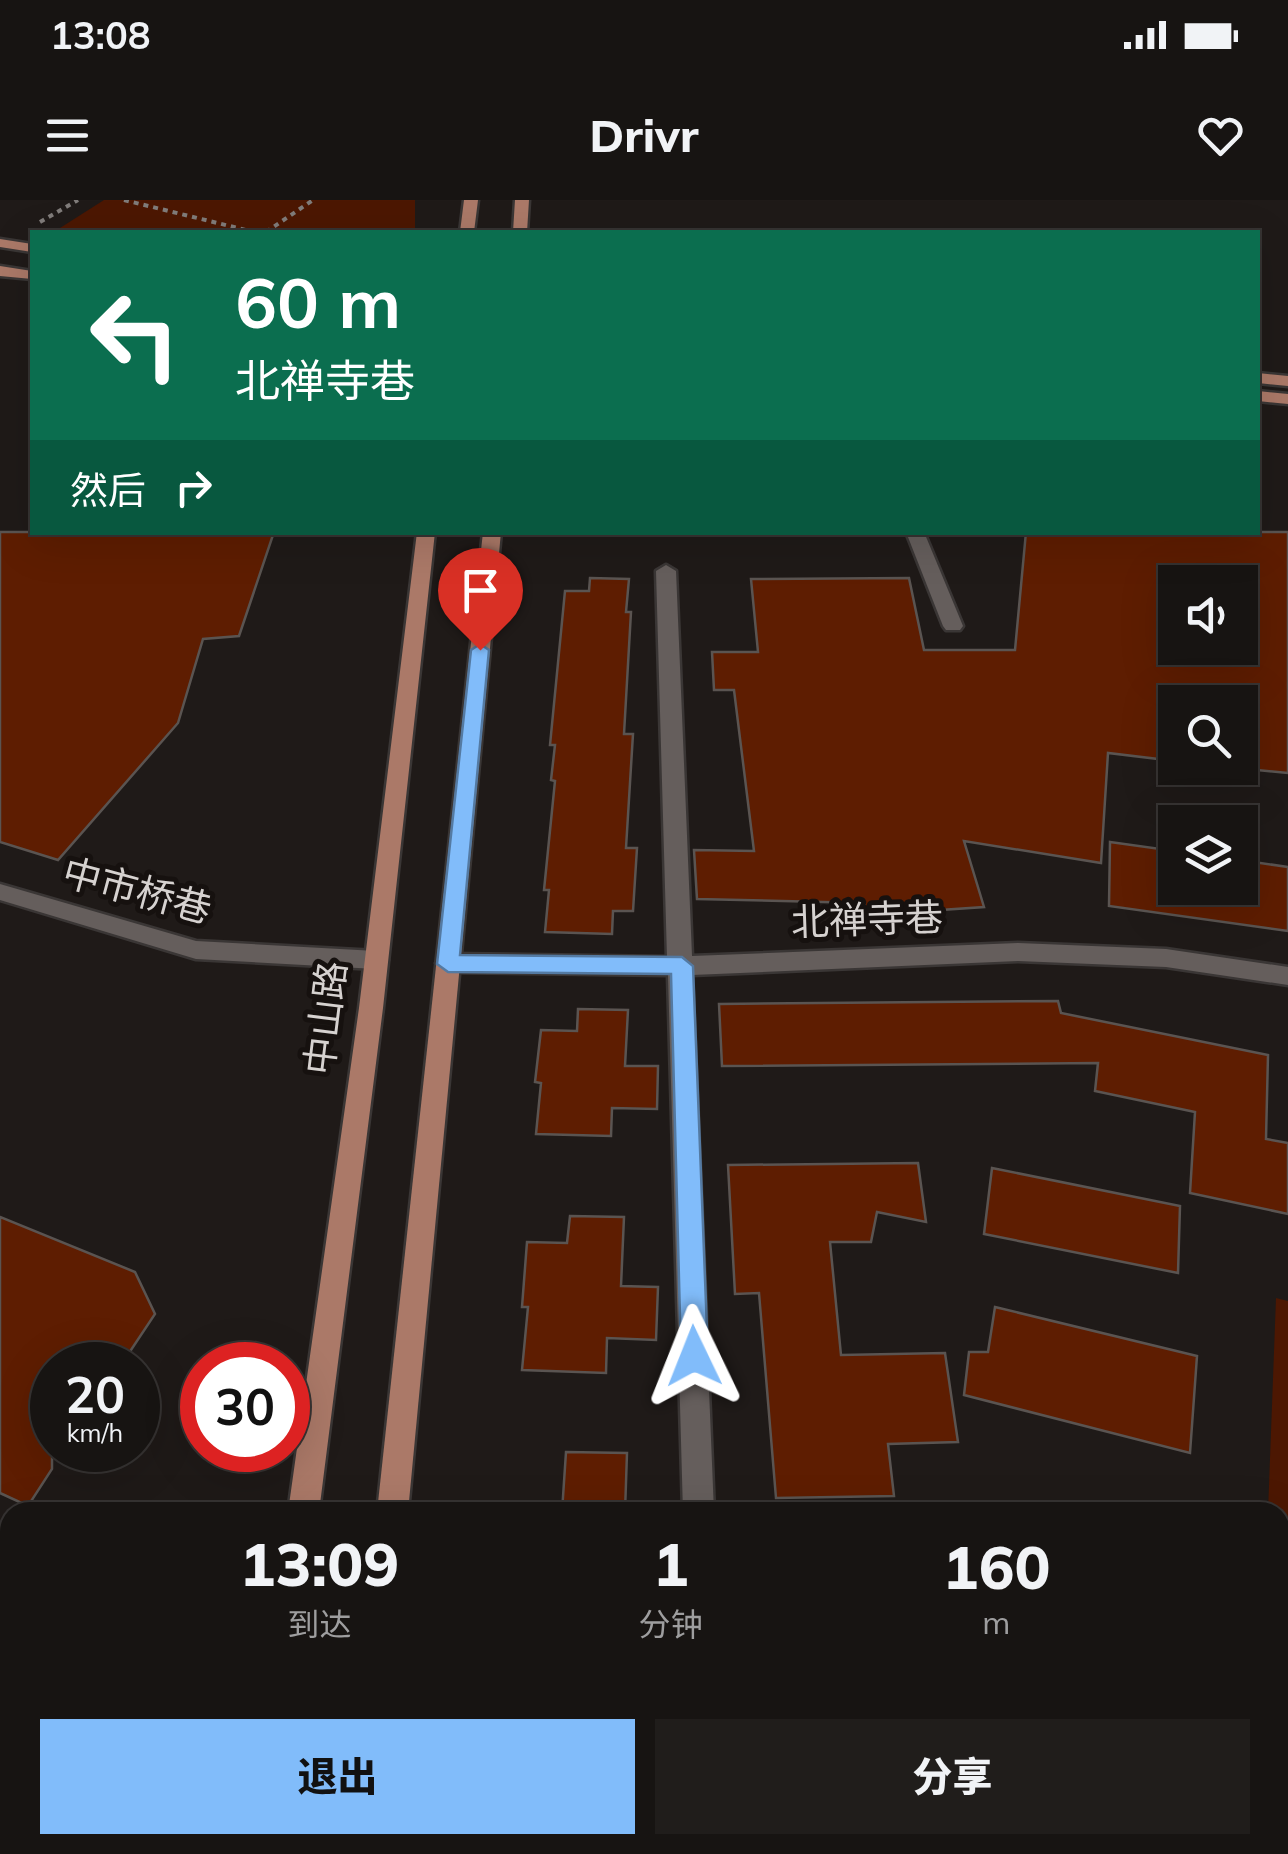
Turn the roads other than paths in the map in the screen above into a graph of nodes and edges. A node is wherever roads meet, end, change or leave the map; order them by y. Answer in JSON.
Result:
{"nodes":[{"id":1,"x":471,"y":200,"type":"edge"},
{"id":2,"x":522,"y":200,"type":"edge"},
{"id":3,"x":467,"y":230,"type":"edge"},
{"id":4,"x":520,"y":230,"type":"edge"},
{"id":5,"x":0,"y":243,"type":"edge"},
{"id":6,"x":30,"y":248,"type":"edge"},
{"id":7,"x":1,"y":272,"type":"edge"},
{"id":8,"x":30,"y":275,"type":"edge"},
{"id":9,"x":1260,"y":378,"type":"edge"},
{"id":10,"x":1288,"y":380,"type":"edge"},
{"id":11,"x":1260,"y":396,"type":"edge"},
{"id":12,"x":1288,"y":399,"type":"edge"},
{"id":13,"x":426,"y":535,"type":"edge"},
{"id":14,"x":492,"y":535,"type":"edge"},
{"id":15,"x":916,"y":535,"type":"edge"},
{"id":16,"x":666,"y":570,"type":"dead end"},
{"id":17,"x":954,"y":626,"type":"dead end"},
{"id":18,"x":0,"y":892,"type":"edge"},
{"id":19,"x":376,"y":960,"type":"junction"},
{"id":20,"x":448,"y":964,"type":"junction"},
{"id":21,"x":682,"y":966,"type":"junction"},
{"id":22,"x":1288,"y":976,"type":"edge"},
{"id":23,"x":303,"y":1502,"type":"edge"},
{"id":24,"x":393,"y":1502,"type":"edge"},
{"id":25,"x":700,"y":1502,"type":"edge"}],
"edges":[{"from":1,"to":3,"type":"main road"},
{"from":2,"to":4,"type":"main road"},
{"from":5,"to":6,"type":"main road"},
{"from":7,"to":8,"type":"main road"},
{"from":9,"to":10,"type":"main road"},
{"from":11,"to":12,"type":"main road"},
{"from":13,"to":19,"type":"main road","name":"中山路"},
{"from":14,"to":20,"type":"main road"},
{"from":15,"to":17,"type":"street"},
{"from":16,"to":21,"type":"street"},
{"from":18,"to":19,"type":"street","name":"中市桥巷"},
{"from":19,"to":23,"type":"main road","name":"中山路"},
{"from":20,"to":21,"type":"street","name":"北禅寺巷"},
{"from":20,"to":24,"type":"main road"},
{"from":21,"to":22,"type":"street","name":"北禅寺巷"},
{"from":21,"to":25,"type":"street"}]}
